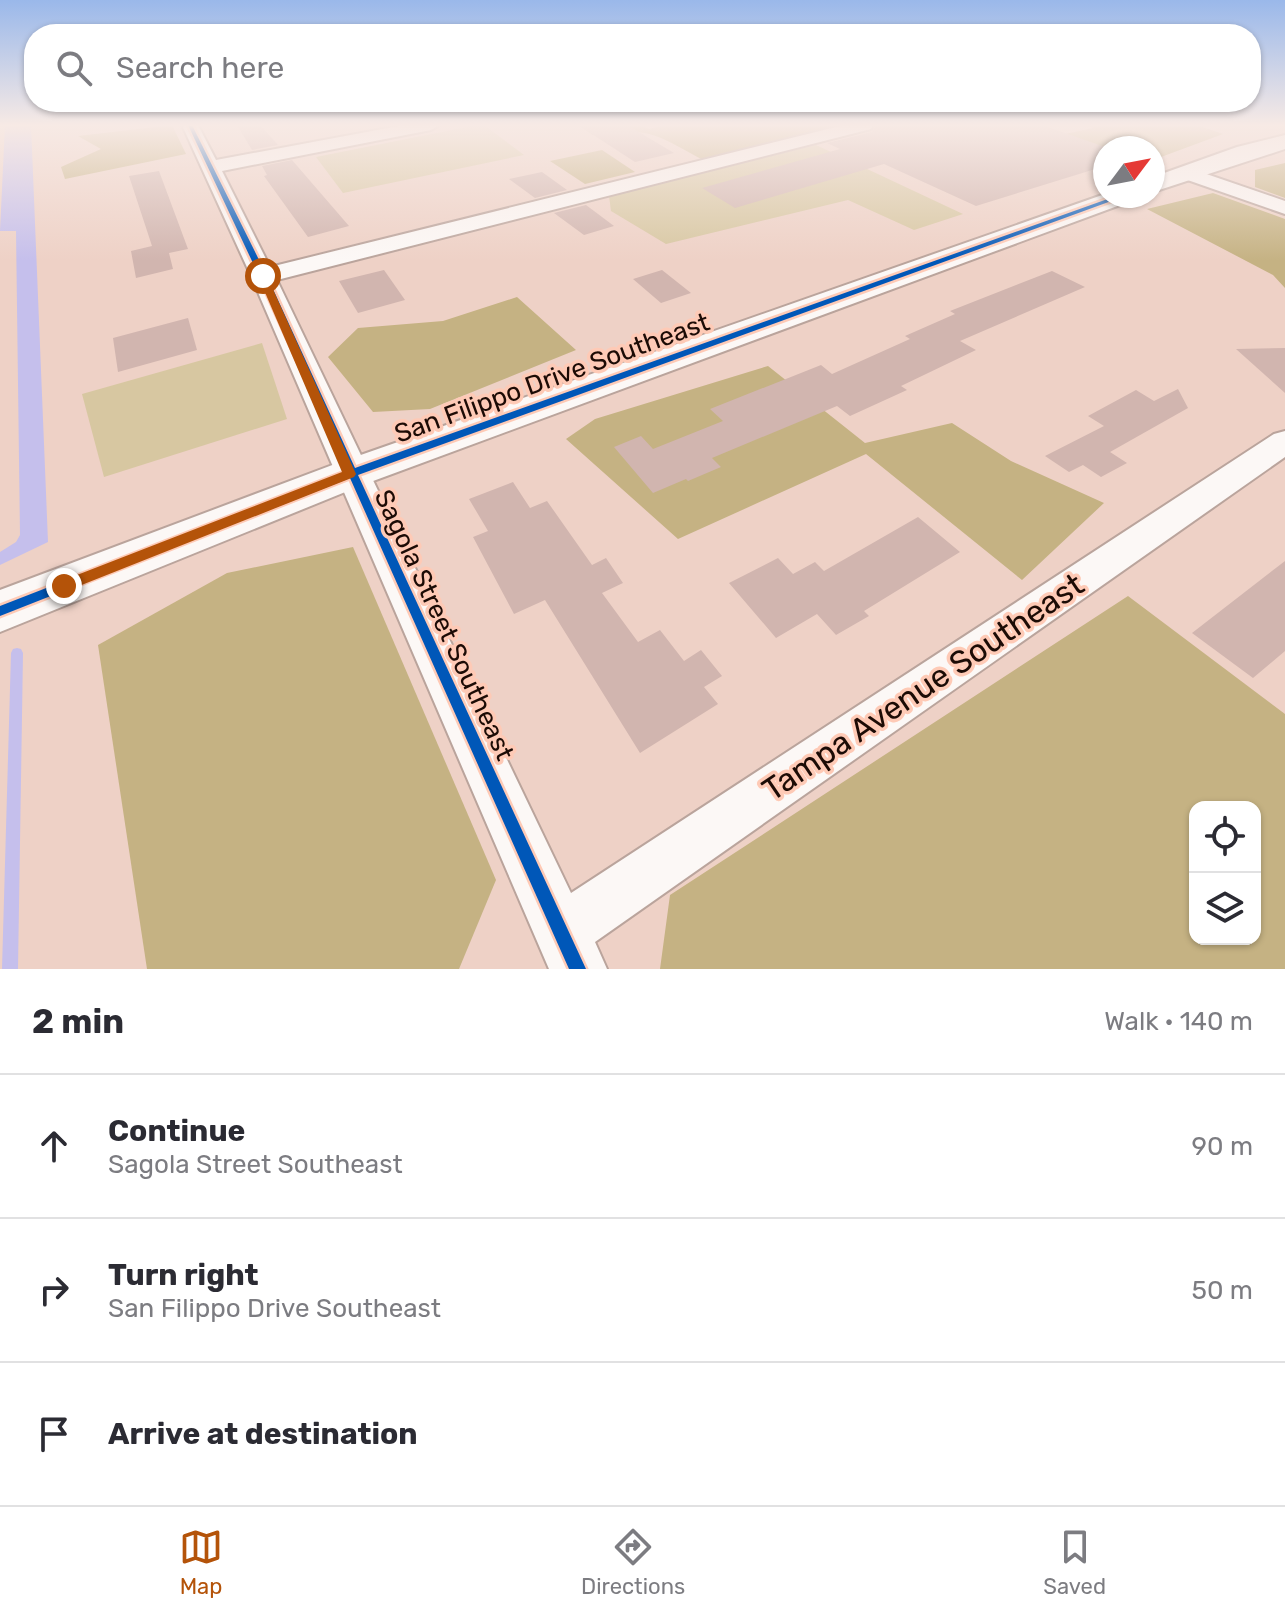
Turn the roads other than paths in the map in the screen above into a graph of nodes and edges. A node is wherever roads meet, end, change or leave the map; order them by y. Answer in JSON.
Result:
{"nodes":[{"id":1,"x":213,"y":170,"type":"edge"},
{"id":2,"x":685,"y":170,"type":"edge"},
{"id":3,"x":1195,"y":170,"type":"edge"},
{"id":4,"x":1186,"y":173,"type":"junction"},
{"id":5,"x":1165,"y":181,"type":"edge"},
{"id":6,"x":1093,"y":206,"type":"edge"},
{"id":7,"x":1285,"y":208,"type":"edge"},
{"id":8,"x":263,"y":276,"type":"junction"},
{"id":9,"x":1285,"y":442,"type":"edge"},
{"id":10,"x":350,"y":474,"type":"junction"},
{"id":11,"x":0,"y":611,"type":"edge"},
{"id":12,"x":569,"y":950,"type":"edge"}],
"edges":[{"from":1,"to":8,"type":"street","name":"Sagola Street Southeast"},
{"from":2,"to":8,"type":"street"},
{"from":3,"to":4,"type":"street"},
{"from":4,"to":5,"type":"street"},
{"from":4,"to":7,"type":"street"},
{"from":6,"to":10,"type":"street","name":"San Filippo Drive Southeast"},
{"from":8,"to":10,"type":"street","name":"Sagola Street Southeast"},
{"from":9,"to":12,"type":"street","name":"Tampa Avenue Southeast"},
{"from":10,"to":11,"type":"street","name":"San Filippo Drive Southeast"},
{"from":10,"to":12,"type":"street","name":"Sagola Street Southeast"}]}
